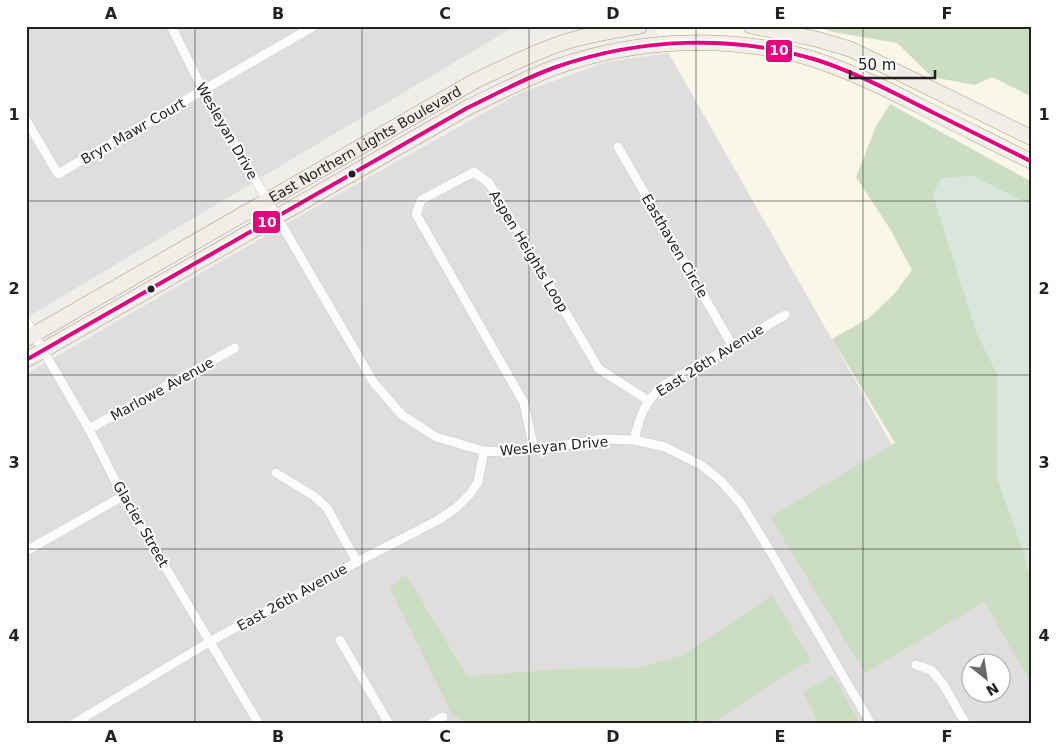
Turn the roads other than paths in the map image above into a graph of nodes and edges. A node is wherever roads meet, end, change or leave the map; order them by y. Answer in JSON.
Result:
{"nodes":[{"id":1,"x":171,"y":26,"type":"edge"},
{"id":2,"x":314,"y":26,"type":"edge"},
{"id":3,"x":640,"y":26,"type":"edge"},
{"id":4,"x":751,"y":26,"type":"edge"},
{"id":5,"x":203,"y":90,"type":"junction"},
{"id":6,"x":26,"y":120,"type":"edge"},
{"id":7,"x":1032,"y":138,"type":"edge"},
{"id":8,"x":618,"y":147,"type":"dead end"},
{"id":9,"x":1032,"y":162,"type":"edge"},
{"id":10,"x":267,"y":200,"type":"junction"},
{"id":11,"x":277,"y":217,"type":"junction"},
{"id":12,"x":785,"y":315,"type":"dead end"},
{"id":13,"x":29,"y":331,"type":"edge"},
{"id":14,"x":732,"y":345,"type":"junction"},
{"id":15,"x":235,"y":348,"type":"dead end"},
{"id":16,"x":43,"y":350,"type":"junction"},
{"id":17,"x":26,"y":360,"type":"edge"},
{"id":18,"x":649,"y":401,"type":"junction"},
{"id":19,"x":89,"y":429,"type":"junction"},
{"id":20,"x":634,"y":440,"type":"junction"},
{"id":21,"x":534,"y":450,"type":"junction"},
{"id":22,"x":484,"y":451,"type":"junction"},
{"id":23,"x":276,"y":473,"type":"dead end"},
{"id":24,"x":123,"y":496,"type":"junction"},
{"id":25,"x":26,"y":551,"type":"edge"},
{"id":26,"x":357,"y":562,"type":"junction"},
{"id":27,"x":340,"y":640,"type":"dead end"},
{"id":28,"x":211,"y":642,"type":"junction"},
{"id":29,"x":916,"y":665,"type":"dead end"},
{"id":30,"x":443,"y":717,"type":"dead end"},
{"id":31,"x":73,"y":724,"type":"edge"},
{"id":32,"x":259,"y":724,"type":"edge"},
{"id":33,"x":389,"y":724,"type":"edge"},
{"id":34,"x":431,"y":724,"type":"edge"},
{"id":35,"x":870,"y":724,"type":"edge"},
{"id":36,"x":966,"y":724,"type":"edge"}],
"edges":[{"from":1,"to":5,"type":"street","name":"Wesleyan Drive"},
{"from":2,"to":5,"type":"street","name":"Bryn Mawr Court"},
{"from":3,"to":10,"type":"main road","name":"East Northern Lights Boulevard"},
{"from":4,"to":7,"type":"main road"},
{"from":5,"to":6,"type":"street","name":"Bryn Mawr Court"},
{"from":5,"to":10,"type":"street","name":"Wesleyan Drive"},
{"from":8,"to":14,"type":"street","name":"Easthaven Circle"},
{"from":9,"to":11,"type":"main road","name":"East Northern Lights Boulevard"},
{"from":10,"to":11,"type":"street","name":"Wesleyan Drive"},
{"from":10,"to":13,"type":"main road","name":"East Northern Lights Boulevard"},
{"from":11,"to":16,"type":"main road","name":"East Northern Lights Boulevard"},
{"from":11,"to":22,"type":"street","name":"Wesleyan Drive"},
{"from":12,"to":14,"type":"street","name":"East 26th Avenue"},
{"from":13,"to":16,"type":"street","name":"Glacier Street"},
{"from":14,"to":18,"type":"street","name":"East 26th Avenue"},
{"from":15,"to":19,"type":"street","name":"Marlowe Avenue"},
{"from":16,"to":17,"type":"main road","name":"East Northern Lights Boulevard"},
{"from":16,"to":19,"type":"street","name":"Glacier Street"},
{"from":18,"to":20,"type":"street","name":"East 26th Avenue"},
{"from":18,"to":21,"type":"street","name":"Aspen Heights Loop"},
{"from":19,"to":24,"type":"street","name":"Glacier Street"},
{"from":20,"to":21,"type":"street","name":"Wesleyan Drive"},
{"from":20,"to":35,"type":"street","name":"Wesleyan Drive"},
{"from":21,"to":22,"type":"street","name":"Wesleyan Drive"},
{"from":22,"to":26,"type":"street","name":"East 26th Avenue"},
{"from":23,"to":26,"type":"street"},
{"from":24,"to":25,"type":"street"},
{"from":24,"to":28,"type":"street","name":"Glacier Street"},
{"from":26,"to":28,"type":"street","name":"East 26th Avenue"},
{"from":27,"to":33,"type":"street"},
{"from":28,"to":31,"type":"street","name":"East 26th Avenue"},
{"from":28,"to":32,"type":"street","name":"Glacier Street"},
{"from":29,"to":36,"type":"street"},
{"from":30,"to":34,"type":"street"}]}
